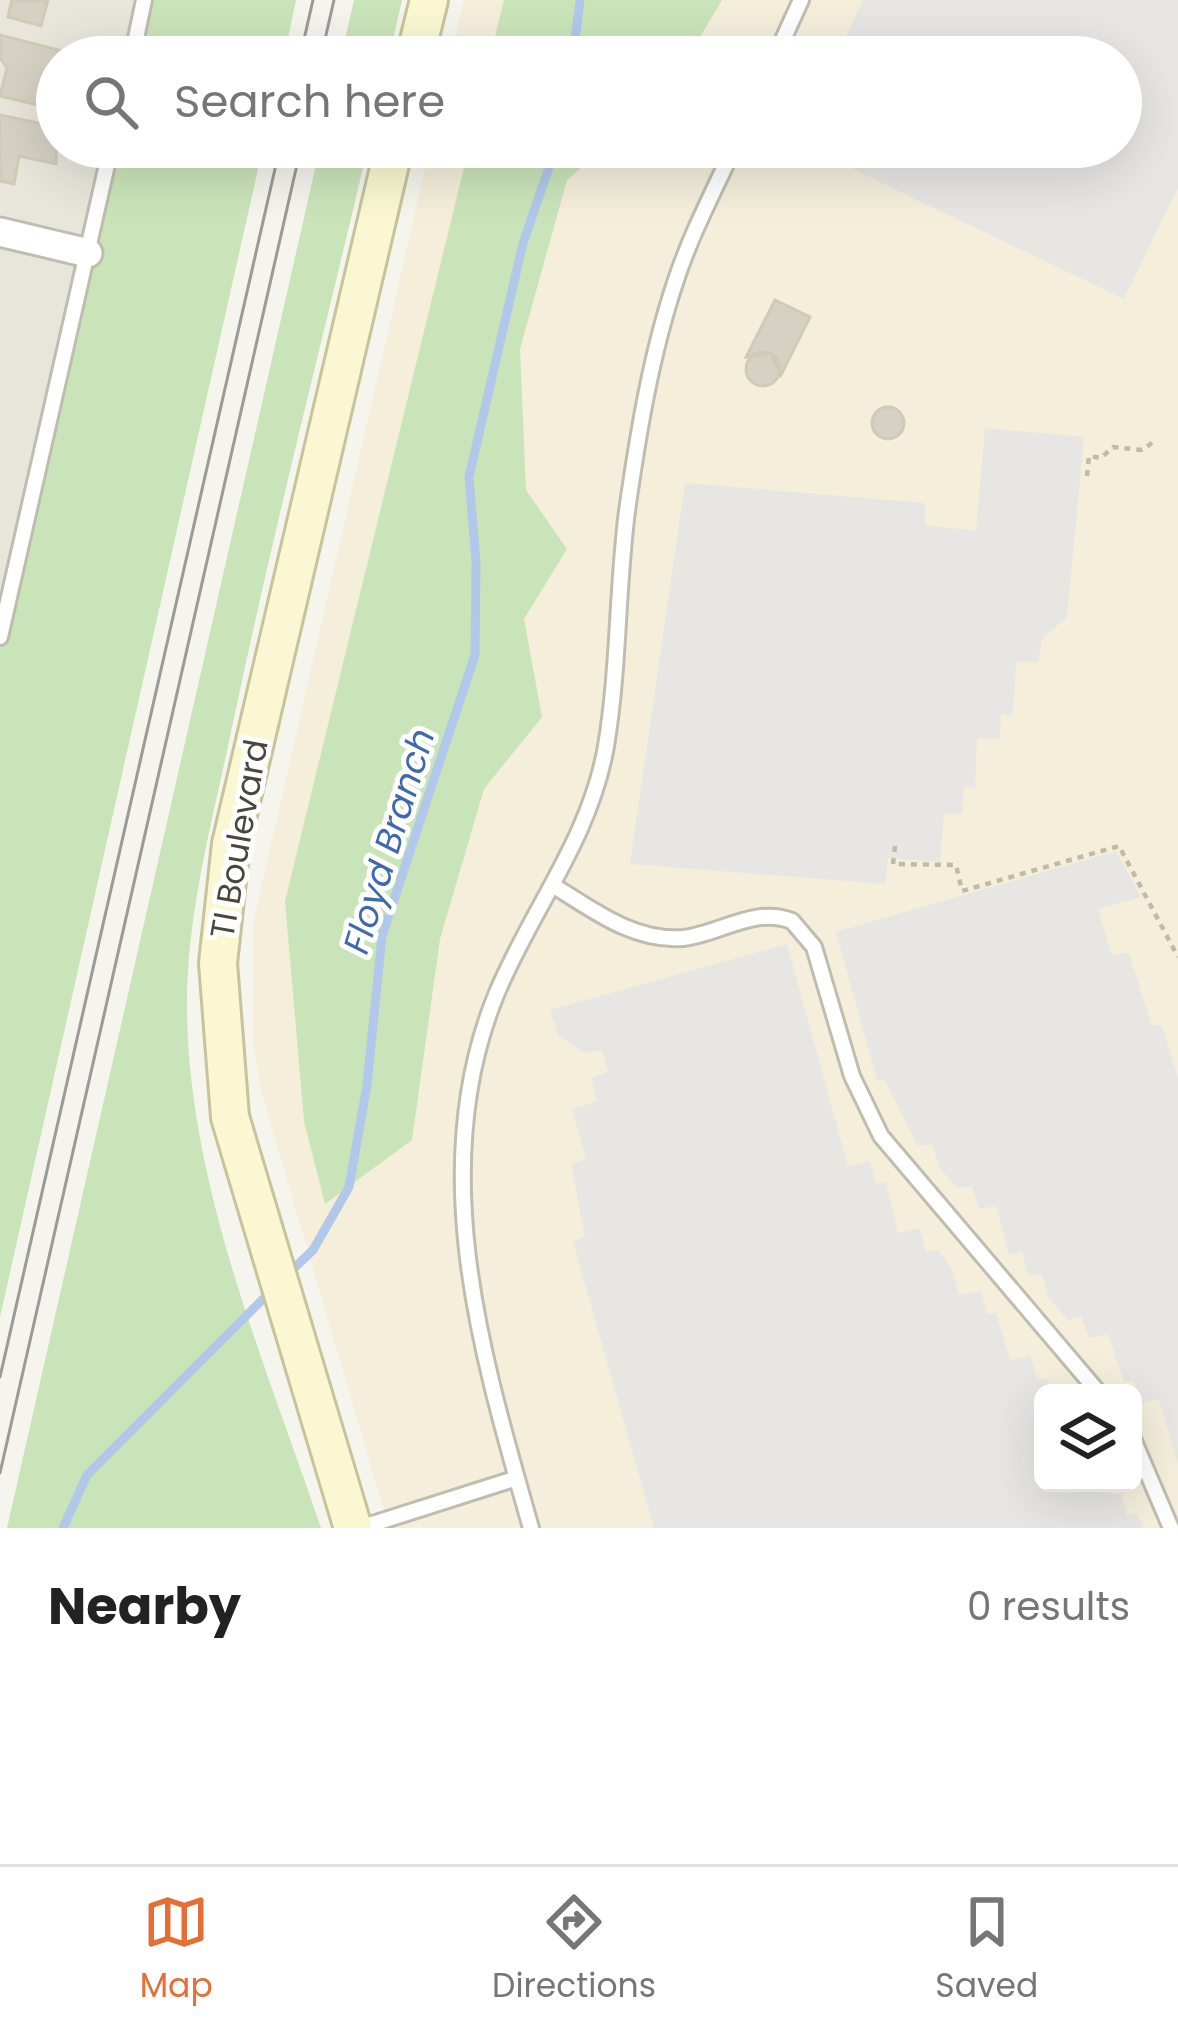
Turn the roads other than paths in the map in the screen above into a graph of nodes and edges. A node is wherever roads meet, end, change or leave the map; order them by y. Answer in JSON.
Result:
{"nodes":[{"id":1,"x":144,"y":0,"type":"edge"},
{"id":2,"x":429,"y":0,"type":"edge"},
{"id":3,"x":801,"y":0,"type":"edge"},
{"id":4,"x":136,"y":36,"type":"edge"},
{"id":5,"x":421,"y":36,"type":"edge"},
{"id":6,"x":785,"y":36,"type":"edge"},
{"id":7,"x":106,"y":168,"type":"edge"},
{"id":8,"x":389,"y":168,"type":"edge"},
{"id":9,"x":724,"y":168,"type":"edge"},
{"id":10,"x":0,"y":232,"type":"edge"},
{"id":11,"x":88,"y":253,"type":"junction"},
{"id":12,"x":0,"y":637,"type":"edge"},
{"id":13,"x":554,"y":886,"type":"junction"},
{"id":14,"x":1091,"y":1384,"type":"edge"},
{"id":15,"x":1142,"y":1459,"type":"edge"},
{"id":16,"x":517,"y":1478,"type":"junction"},
{"id":17,"x":356,"y":1528,"type":"edge"},
{"id":18,"x":531,"y":1528,"type":"edge"},
{"id":19,"x":1171,"y":1528,"type":"edge"}],
"edges":[{"from":1,"to":4,"type":"lane"},
{"from":2,"to":5,"type":"street"},
{"from":3,"to":6,"type":"lane"},
{"from":7,"to":11,"type":"lane"},
{"from":8,"to":17,"type":"street","name":"TI Boulevard"},
{"from":9,"to":13,"type":"lane"},
{"from":10,"to":11,"type":"street"},
{"from":11,"to":12,"type":"lane"},
{"from":13,"to":14,"type":"lane"},
{"from":13,"to":16,"type":"lane"},
{"from":15,"to":19,"type":"lane"},
{"from":16,"to":17,"type":"lane"},
{"from":16,"to":18,"type":"lane"}]}
